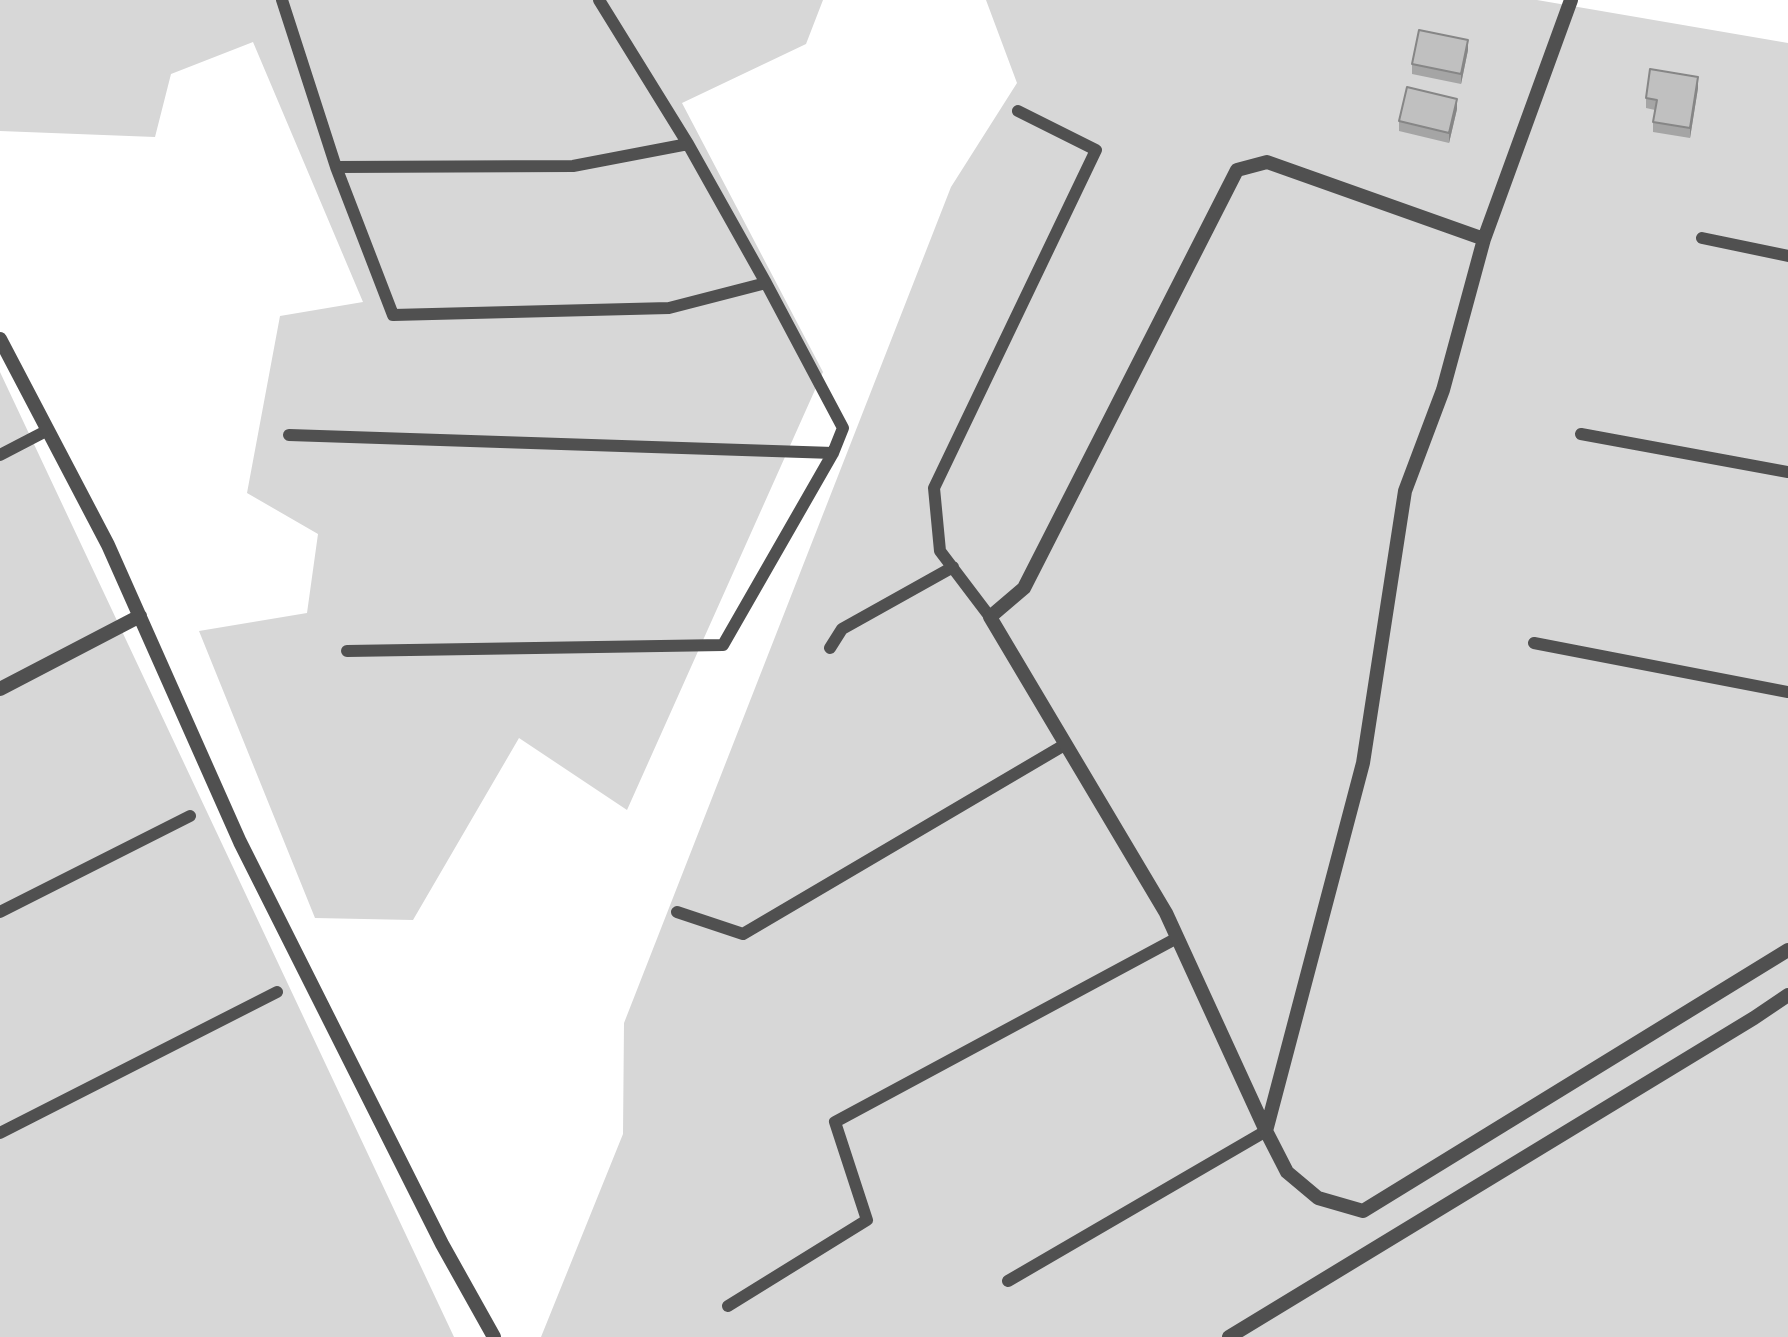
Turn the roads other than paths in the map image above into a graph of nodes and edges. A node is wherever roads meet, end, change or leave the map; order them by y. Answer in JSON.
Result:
{"nodes":[{"id":1,"x":282,"y":0,"type":"edge"},
{"id":2,"x":599,"y":0,"type":"edge"},
{"id":3,"x":1571,"y":0,"type":"edge"},
{"id":4,"x":1018,"y":111,"type":"dead end"},
{"id":5,"x":688,"y":144,"type":"junction"},
{"id":6,"x":336,"y":167,"type":"junction"},
{"id":7,"x":1702,"y":238,"type":"dead end"},
{"id":8,"x":1484,"y":239,"type":"junction"},
{"id":9,"x":1788,"y":256,"type":"edge"},
{"id":10,"x":766,"y":283,"type":"junction"},
{"id":11,"x":0,"y":339,"type":"edge"},
{"id":12,"x":48,"y":430,"type":"junction"},
{"id":13,"x":1581,"y":434,"type":"dead end"},
{"id":14,"x":289,"y":435,"type":"dead end"},
{"id":15,"x":833,"y":453,"type":"junction"},
{"id":16,"x":0,"y":455,"type":"edge"},
{"id":17,"x":1788,"y":472,"type":"edge"},
{"id":18,"x":953,"y":567,"type":"junction"},
{"id":19,"x":140,"y":616,"type":"junction"},
{"id":20,"x":990,"y":617,"type":"junction"},
{"id":21,"x":1534,"y":643,"type":"dead end"},
{"id":22,"x":830,"y":648,"type":"dead end"},
{"id":23,"x":347,"y":651,"type":"dead end"},
{"id":24,"x":0,"y":690,"type":"edge"},
{"id":25,"x":1788,"y":692,"type":"edge"},
{"id":26,"x":1066,"y":744,"type":"junction"},
{"id":27,"x":190,"y":817,"type":"dead end"},
{"id":28,"x":0,"y":912,"type":"edge"},
{"id":29,"x":677,"y":912,"type":"dead end"},
{"id":30,"x":1177,"y":938,"type":"junction"},
{"id":31,"x":1788,"y":950,"type":"edge"},
{"id":32,"x":277,"y":992,"type":"dead end"},
{"id":33,"x":1788,"y":995,"type":"edge"},
{"id":34,"x":1266,"y":1131,"type":"junction"},
{"id":35,"x":0,"y":1133,"type":"edge"},
{"id":36,"x":1008,"y":1281,"type":"dead end"},
{"id":37,"x":729,"y":1306,"type":"dead end"},
{"id":38,"x":490,"y":1336,"type":"edge"},
{"id":39,"x":1229,"y":1337,"type":"edge"}],
"edges":[{"from":1,"to":6,"type":"lane"},
{"from":2,"to":5,"type":"lane"},
{"from":3,"to":8,"type":"street"},
{"from":4,"to":18,"type":"lane"},
{"from":5,"to":6,"type":"lane"},
{"from":5,"to":10,"type":"lane"},
{"from":6,"to":10,"type":"lane"},
{"from":7,"to":9,"type":"lane"},
{"from":8,"to":20,"type":"street"},
{"from":8,"to":34,"type":"street"},
{"from":10,"to":15,"type":"lane"},
{"from":11,"to":12,"type":"street"},
{"from":12,"to":16,"type":"lane"},
{"from":12,"to":19,"type":"street"},
{"from":13,"to":17,"type":"lane"},
{"from":14,"to":15,"type":"lane"},
{"from":15,"to":23,"type":"lane"},
{"from":18,"to":20,"type":"lane"},
{"from":18,"to":22,"type":"lane"},
{"from":19,"to":24,"type":"street"},
{"from":19,"to":38,"type":"street"},
{"from":20,"to":26,"type":"street"},
{"from":21,"to":25,"type":"lane"},
{"from":26,"to":29,"type":"lane"},
{"from":26,"to":30,"type":"street"},
{"from":27,"to":28,"type":"lane"},
{"from":30,"to":34,"type":"street"},
{"from":30,"to":37,"type":"lane"},
{"from":31,"to":34,"type":"street"},
{"from":32,"to":35,"type":"lane"},
{"from":33,"to":39,"type":"street"},
{"from":34,"to":36,"type":"lane"}]}
